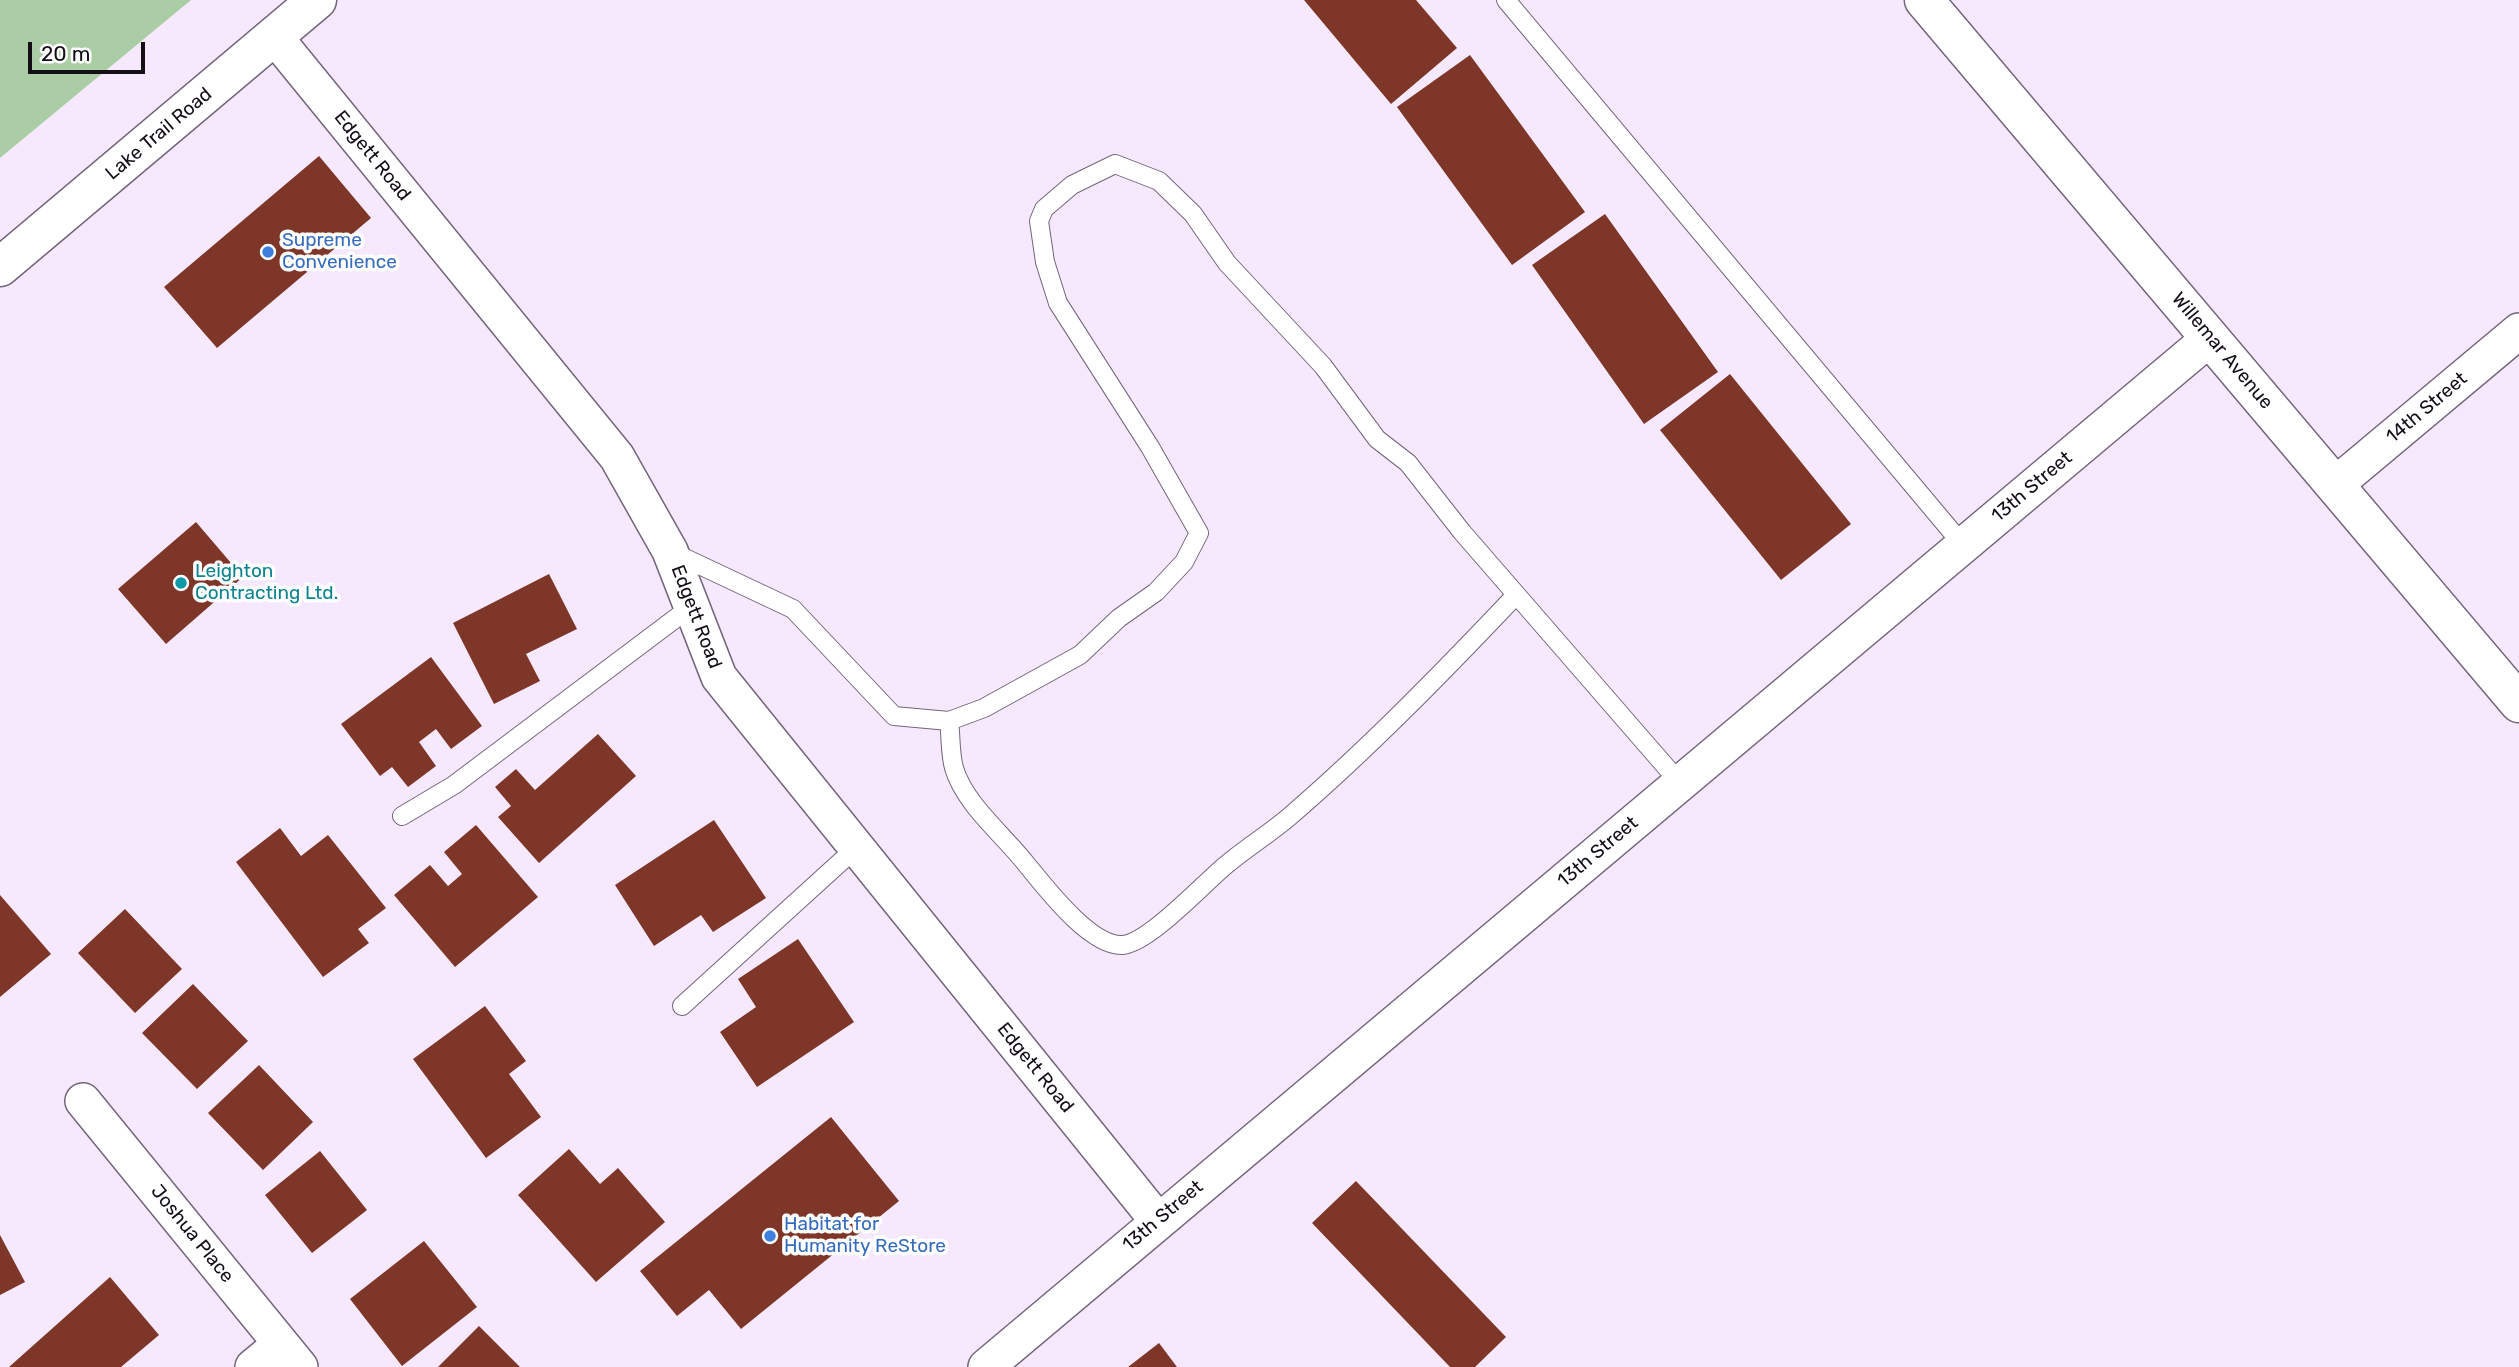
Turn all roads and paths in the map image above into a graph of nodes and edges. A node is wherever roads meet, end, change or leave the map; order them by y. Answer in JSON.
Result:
{"nodes":[{"id":1,"x":317,"y":0,"type":"edge"},
{"id":2,"x":1506,"y":0,"type":"edge"},
{"id":3,"x":1924,"y":0,"type":"edge"},
{"id":4,"x":274,"y":36,"type":"junction"},
{"id":5,"x":0,"y":267,"type":"edge"},
{"id":6,"x":2519,"y":331,"type":"edge"},
{"id":7,"x":2210,"y":338,"type":"junction"},
{"id":8,"x":2335,"y":485,"type":"junction"},
{"id":9,"x":1963,"y":545,"type":"junction"},
{"id":10,"x":670,"y":551,"type":"junction"},
{"id":11,"x":1517,"y":595,"type":"junction"},
{"id":12,"x":692,"y":606,"type":"junction"},
{"id":13,"x":2519,"y":703,"type":"edge"},
{"id":14,"x":949,"y":721,"type":"junction"},
{"id":15,"x":1680,"y":783,"type":"junction"},
{"id":16,"x":402,"y":816,"type":"dead end"},
{"id":17,"x":857,"y":847,"type":"junction"},
{"id":18,"x":682,"y":1006,"type":"dead end"},
{"id":19,"x":83,"y":1101,"type":"dead end"},
{"id":20,"x":1158,"y":1221,"type":"junction"},
{"id":21,"x":291,"y":1355,"type":"edge"},
{"id":22,"x":253,"y":1367,"type":"edge"},
{"id":23,"x":986,"y":1367,"type":"edge"}],
"edges":[{"from":1,"to":4,"type":"street","name":"Lake Trail Road"},
{"from":2,"to":9,"type":"lane"},
{"from":3,"to":7,"type":"street","name":"Willemar Avenue"},
{"from":4,"to":5,"type":"street","name":"Lake Trail Road"},
{"from":4,"to":10,"type":"street","name":"Edgett Road"},
{"from":6,"to":8,"type":"street","name":"14th Street"},
{"from":7,"to":8,"type":"street","name":"Willemar Avenue"},
{"from":7,"to":9,"type":"street","name":"13th Street"},
{"from":8,"to":13,"type":"street","name":"Willemar Avenue"},
{"from":9,"to":15,"type":"street","name":"13th Street"},
{"from":10,"to":12,"type":"street","name":"Edgett Road"},
{"from":10,"to":14,"type":"lane"},
{"from":11,"to":14,"type":"lane"},
{"from":11,"to":14,"type":"lane"},
{"from":11,"to":15,"type":"lane"},
{"from":12,"to":16,"type":"lane"},
{"from":12,"to":17,"type":"street","name":"Edgett Road"},
{"from":15,"to":20,"type":"street","name":"13th Street"},
{"from":17,"to":18,"type":"lane"},
{"from":17,"to":20,"type":"street","name":"Edgett Road"},
{"from":19,"to":21,"type":"street","name":"Joshua Place"},
{"from":20,"to":23,"type":"street","name":"13th Street"},
{"from":21,"to":22,"type":"street"}]}
